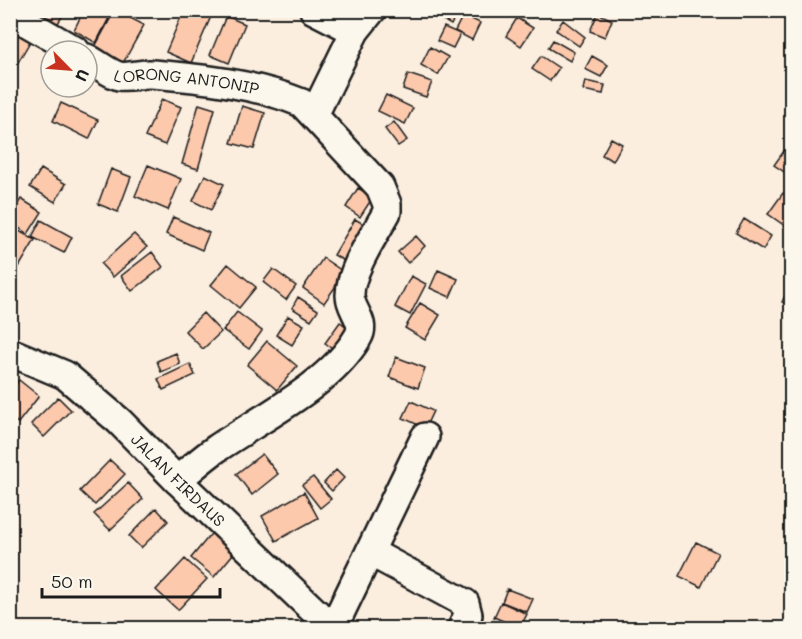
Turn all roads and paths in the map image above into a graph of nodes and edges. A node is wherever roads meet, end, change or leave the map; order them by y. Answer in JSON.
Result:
{"nodes":[{"id":1,"x":314,"y":10,"type":"edge"},
{"id":2,"x":372,"y":10,"type":"edge"},
{"id":3,"x":10,"y":13,"type":"edge"},
{"id":4,"x":355,"y":31,"type":"junction"},
{"id":5,"x":55,"y":39,"type":"edge"},
{"id":6,"x":99,"y":64,"type":"edge"},
{"id":7,"x":314,"y":115,"type":"junction"},
{"id":8,"x":10,"y":352,"type":"edge"},
{"id":9,"x":425,"y":437,"type":"dead end"},
{"id":10,"x":177,"y":480,"type":"junction"},
{"id":11,"x":370,"y":552,"type":"junction"},
{"id":12,"x":332,"y":628,"type":"edge"},
{"id":13,"x":462,"y":628,"type":"edge"}],
"edges":[{"from":1,"to":4,"type":"street"},
{"from":2,"to":4,"type":"street"},
{"from":3,"to":5,"type":"street"},
{"from":4,"to":7,"type":"street"},
{"from":6,"to":7,"type":"street","name":"LORONG ANTONIP"},
{"from":7,"to":10,"type":"street"},
{"from":8,"to":10,"type":"street","name":"JALAN FIRDAUS"},
{"from":9,"to":11,"type":"street"},
{"from":10,"to":12,"type":"street","name":"JALAN FIRDAUS"},
{"from":11,"to":12,"type":"street"},
{"from":11,"to":13,"type":"street"}]}
